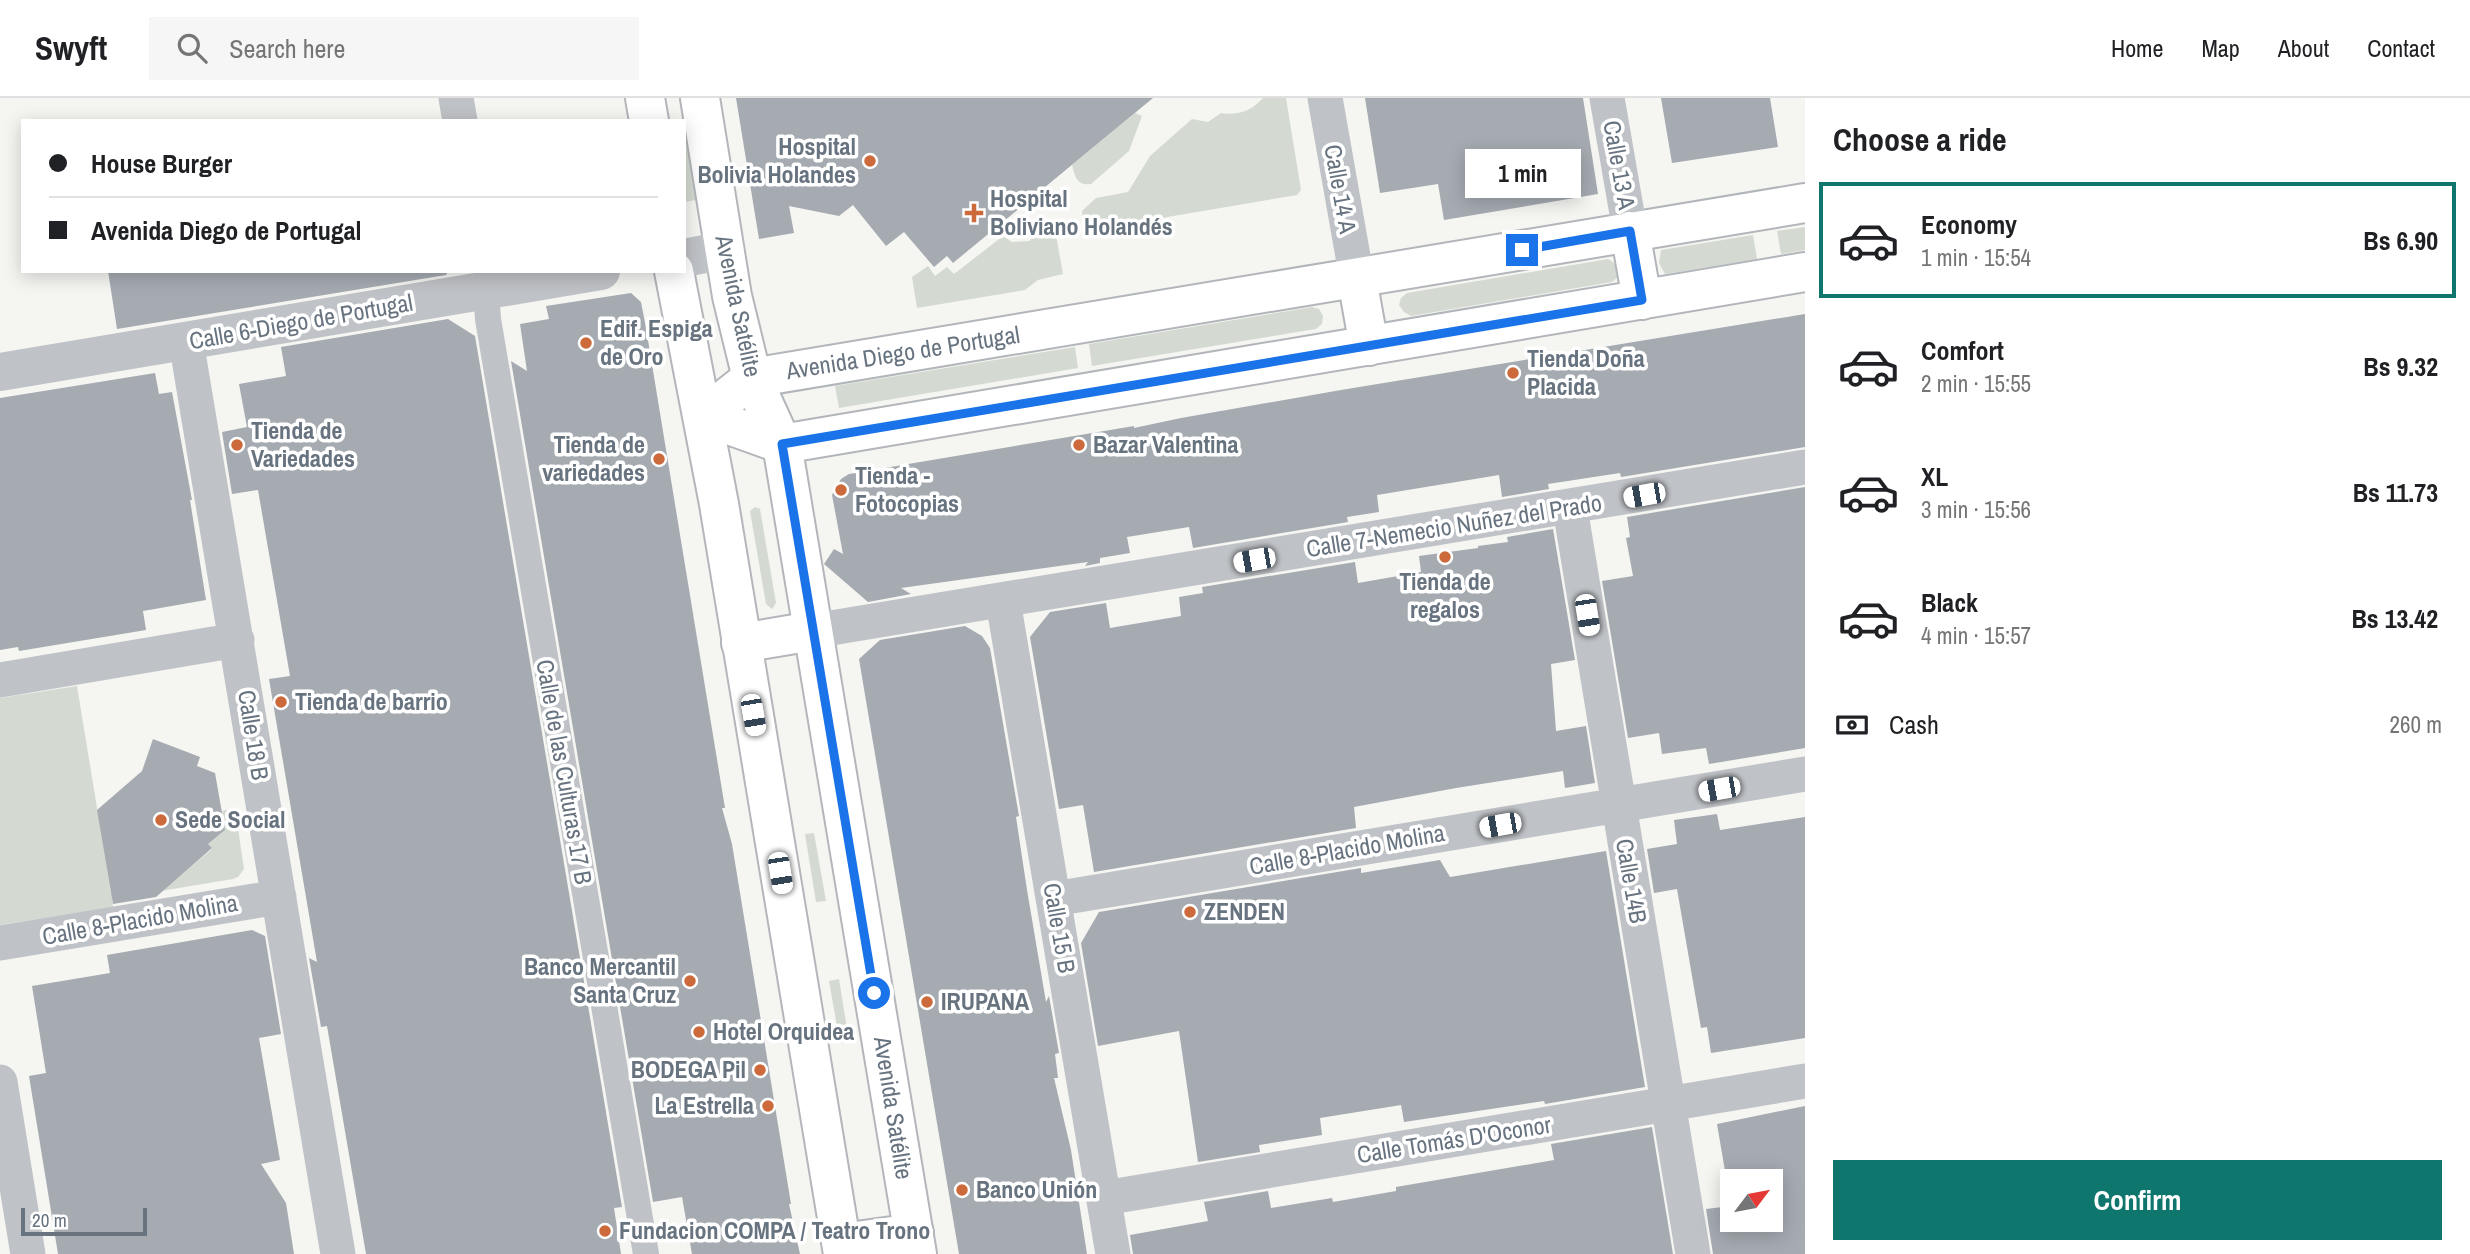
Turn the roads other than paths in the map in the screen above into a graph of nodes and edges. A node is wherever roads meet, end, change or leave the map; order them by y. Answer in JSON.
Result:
{"nodes":[{"id":1,"x":456,"y":98,"type":"edge"},
{"id":2,"x":645,"y":98,"type":"edge"},
{"id":3,"x":700,"y":98,"type":"edge"},
{"id":4,"x":1325,"y":98,"type":"edge"},
{"id":5,"x":1607,"y":98,"type":"edge"},
{"id":6,"x":460,"y":119,"type":"edge"},
{"id":7,"x":649,"y":119,"type":"edge"},
{"id":8,"x":1805,"y":204,"type":"edge"},
{"id":9,"x":1630,"y":231,"type":"junction"},
{"id":10,"x":725,"y":250,"type":"junction"},
{"id":11,"x":686,"y":258,"type":"edge"},
{"id":12,"x":1805,"y":272,"type":"edge"},
{"id":13,"x":578,"y":273,"type":"edge"},
{"id":14,"x":674,"y":273,"type":"edge"},
{"id":15,"x":1357,"y":279,"type":"junction"},
{"id":16,"x":486,"y":281,"type":"edge"},
{"id":17,"x":1642,"y":300,"type":"junction"},
{"id":18,"x":186,"y":341,"type":"junction"},
{"id":19,"x":1369,"y":346,"type":"junction"},
{"id":20,"x":0,"y":372,"type":"edge"},
{"id":21,"x":752,"y":378,"type":"junction"},
{"id":22,"x":704,"y":416,"type":"junction"},
{"id":23,"x":782,"y":444,"type":"junction"},
{"id":24,"x":1805,"y":467,"type":"edge"},
{"id":25,"x":1570,"y":508,"type":"junction"},
{"id":26,"x":1003,"y":601,"type":"junction"},
{"id":27,"x":813,"y":631,"type":"junction"},
{"id":28,"x":237,"y":640,"type":"junction"},
{"id":29,"x":741,"y":643,"type":"junction"},
{"id":30,"x":0,"y":680,"type":"edge"},
{"id":31,"x":1805,"y":774,"type":"edge"},
{"id":32,"x":1619,"y":805,"type":"junction"},
{"id":33,"x":279,"y":897,"type":"junction"},
{"id":34,"x":1054,"y":899,"type":"junction"},
{"id":35,"x":0,"y":943,"type":"edge"},
{"id":36,"x":1805,"y":1081,"type":"edge"},
{"id":37,"x":0,"y":1082,"type":"edge"},
{"id":38,"x":1668,"y":1104,"type":"junction"},
{"id":39,"x":1104,"y":1198,"type":"junction"},
{"id":40,"x":916,"y":1243,"type":"edge"},
{"id":41,"x":843,"y":1249,"type":"edge"},
{"id":42,"x":28,"y":1254,"type":"edge"},
{"id":43,"x":338,"y":1254,"type":"edge"},
{"id":44,"x":646,"y":1254,"type":"edge"},
{"id":45,"x":1113,"y":1254,"type":"edge"},
{"id":46,"x":1693,"y":1254,"type":"edge"}],
"edges":[{"from":1,"to":6,"type":"street"},
{"from":2,"to":7,"type":"main road"},
{"from":3,"to":10,"type":"main road","name":"Avenida Satélite"},
{"from":4,"to":15,"type":"street","name":"Calle 14 A"},
{"from":5,"to":9,"type":"street","name":"Calle 13 A"},
{"from":8,"to":9,"type":"main road","name":"Avenida Diego de Portugal"},
{"from":9,"to":15,"type":"main road","name":"Avenida Diego de Portugal"},
{"from":9,"to":17,"type":"main road"},
{"from":10,"to":11,"type":"street"},
{"from":10,"to":21,"type":"main road","name":"Avenida Satélite"},
{"from":12,"to":17,"type":"main road"},
{"from":13,"to":16,"type":"street","name":"Calle 6-Diego de Portugal"},
{"from":14,"to":22,"type":"main road"},
{"from":15,"to":19,"type":"main road"},
{"from":15,"to":21,"type":"main road","name":"Avenida Diego de Portugal"},
{"from":16,"to":18,"type":"street","name":"Calle 6-Diego de Portugal"},
{"from":16,"to":44,"type":"street","name":"Calle de las Culturas 17 B"},
{"from":17,"to":19,"type":"main road"},
{"from":18,"to":20,"type":"street","name":"Calle 6-Diego de Portugal"},
{"from":18,"to":28,"type":"street","name":"Calle 18 B"},
{"from":19,"to":23,"type":"main road"},
{"from":21,"to":22,"type":"main road","name":"Avenida Diego de Portugal"},
{"from":21,"to":23,"type":"main road","name":"Avenida Satélite"},
{"from":22,"to":23,"type":"main road"},
{"from":22,"to":29,"type":"main road"},
{"from":23,"to":27,"type":"main road","name":"Avenida Satélite"},
{"from":24,"to":25,"type":"street","name":"Calle 7-Nemecio Nuñez del Prado"},
{"from":25,"to":26,"type":"street","name":"Calle 7-Nemecio Nuñez del Prado"},
{"from":25,"to":32,"type":"street","name":"Calle 14B"},
{"from":26,"to":27,"type":"street","name":"Calle 7-Nemecio Nuñez del Prado"},
{"from":26,"to":34,"type":"street","name":"Calle 15 B"},
{"from":27,"to":29,"type":"main road"},
{"from":27,"to":40,"type":"main road","name":"Avenida Satélite"},
{"from":28,"to":30,"type":"street"},
{"from":28,"to":33,"type":"street","name":"Calle 18 B"},
{"from":29,"to":41,"type":"main road"},
{"from":31,"to":32,"type":"street","name":"Calle 8-Placido Molina"},
{"from":32,"to":34,"type":"street","name":"Calle 8-Placido Molina"},
{"from":32,"to":38,"type":"street","name":"Calle 14B"},
{"from":33,"to":35,"type":"street","name":"Calle 8-Placido Molina"},
{"from":33,"to":43,"type":"street","name":"Calle 18 B"},
{"from":34,"to":39,"type":"street","name":"Calle 15 B"},
{"from":36,"to":38,"type":"street","name":"Calle Tomás D'Oconor"},
{"from":37,"to":42,"type":"street"},
{"from":38,"to":39,"type":"street","name":"Calle Tomás D'Oconor"},
{"from":38,"to":46,"type":"street","name":"Calle 14B"},
{"from":39,"to":45,"type":"street","name":"Calle 15 B"},
{"from":40,"to":41,"type":"main road"}]}
